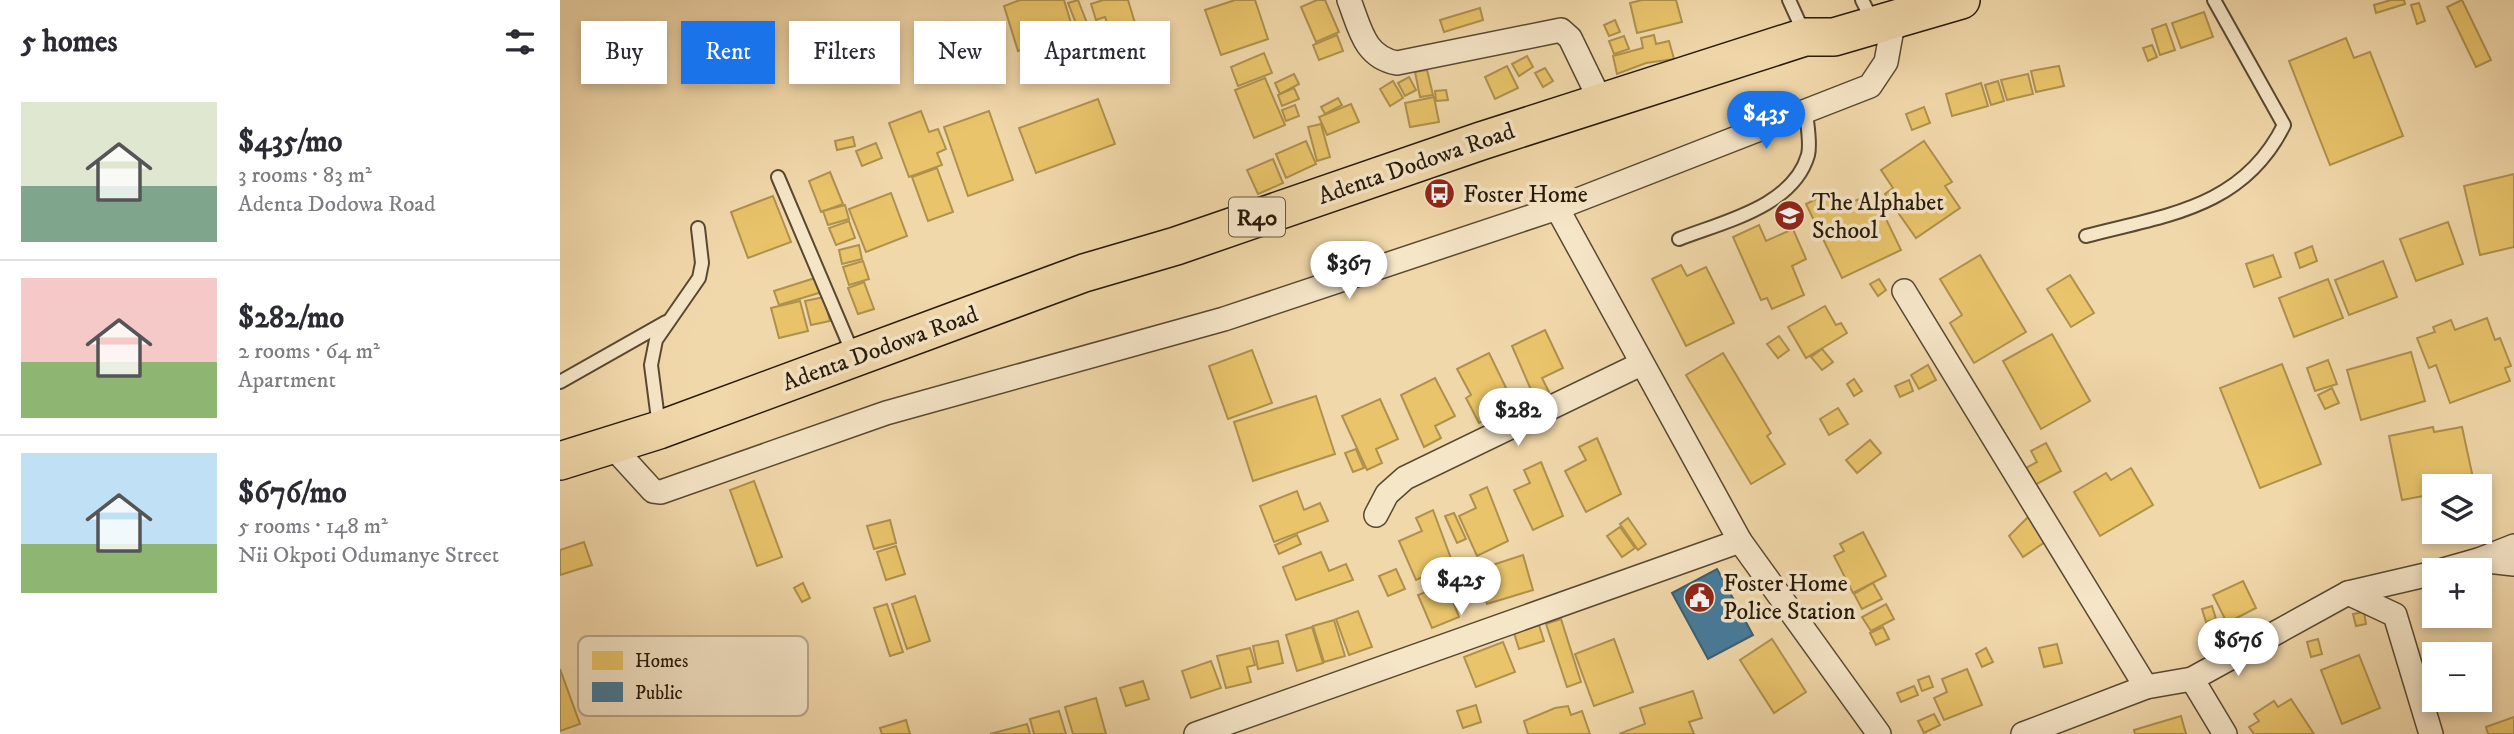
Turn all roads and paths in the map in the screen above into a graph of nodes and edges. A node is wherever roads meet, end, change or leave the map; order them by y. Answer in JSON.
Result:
{"nodes":[{"id":1,"x":1349,"y":0,"type":"edge"},
{"id":2,"x":1789,"y":0,"type":"edge"},
{"id":3,"x":1961,"y":0,"type":"edge"},
{"id":4,"x":2214,"y":0,"type":"edge"},
{"id":5,"x":1877,"y":14,"type":"edge"},
{"id":6,"x":1805,"y":37,"type":"junction"},
{"id":7,"x":1601,"y":102,"type":"junction"},
{"id":8,"x":1806,"y":112,"type":"junction"},
{"id":9,"x":778,"y":177,"type":"dead end"},
{"id":10,"x":1557,"y":208,"type":"junction"},
{"id":11,"x":698,"y":228,"type":"dead end"},
{"id":12,"x":2086,"y":236,"type":"dead end"},
{"id":13,"x":1679,"y":239,"type":"dead end"},
{"id":14,"x":1905,"y":291,"type":"dead end"},
{"id":15,"x":671,"y":319,"type":"junction"},
{"id":16,"x":854,"y":356,"type":"junction"},
{"id":17,"x":1641,"y":364,"type":"junction"},
{"id":18,"x":560,"y":382,"type":"edge"},
{"id":19,"x":659,"y":430,"type":"junction"},
{"id":20,"x":611,"y":444,"type":"junction"},
{"id":21,"x":560,"y":461,"type":"edge"},
{"id":22,"x":1376,"y":515,"type":"dead end"},
{"id":23,"x":1740,"y":541,"type":"junction"},
{"id":24,"x":2514,"y":546,"type":"edge"},
{"id":25,"x":2486,"y":558,"type":"edge"},
{"id":26,"x":2492,"y":562,"type":"edge"},
{"id":27,"x":2514,"y":564,"type":"edge"},
{"id":28,"x":2422,"y":576,"type":"edge"},
{"id":29,"x":2347,"y":593,"type":"junction"},
{"id":30,"x":2192,"y":679,"type":"junction"},
{"id":31,"x":2146,"y":687,"type":"junction"},
{"id":32,"x":1196,"y":734,"type":"edge"},
{"id":33,"x":1879,"y":734,"type":"edge"},
{"id":34,"x":2023,"y":734,"type":"edge"},
{"id":35,"x":2225,"y":734,"type":"edge"},
{"id":36,"x":2431,"y":734,"type":"edge"}],
"edges":[{"from":1,"to":7,"type":"street"},
{"from":2,"to":6,"type":"lane"},
{"from":3,"to":5,"type":"main road","name":"Adenta Dodowa Road","number":"R40"},
{"from":4,"to":12,"type":"lane"},
{"from":5,"to":6,"type":"main road","name":"Adenta Dodowa Road","number":"R40"},
{"from":5,"to":8,"type":"street"},
{"from":6,"to":7,"type":"main road","name":"Adenta Dodowa Road","number":"R40"},
{"from":7,"to":16,"type":"main road","name":"Adenta Dodowa Road","number":"R40"},
{"from":8,"to":10,"type":"street"},
{"from":8,"to":13,"type":"lane"},
{"from":9,"to":16,"type":"lane"},
{"from":10,"to":17,"type":"street"},
{"from":10,"to":20,"type":"street"},
{"from":11,"to":15,"type":"lane"},
{"from":14,"to":31,"type":"street"},
{"from":15,"to":18,"type":"lane"},
{"from":15,"to":19,"type":"lane"},
{"from":16,"to":19,"type":"main road","name":"Adenta Dodowa Road","number":"R40"},
{"from":17,"to":22,"type":"street"},
{"from":17,"to":23,"type":"street"},
{"from":19,"to":20,"type":"main road","name":"Adenta Dodowa Road","number":"R40"},
{"from":20,"to":21,"type":"main road","name":"Adenta Dodowa Road","number":"R40"},
{"from":23,"to":32,"type":"street"},
{"from":23,"to":33,"type":"street"},
{"from":24,"to":25,"type":"street"},
{"from":26,"to":27,"type":"street"},
{"from":28,"to":29,"type":"street"},
{"from":29,"to":30,"type":"street"},
{"from":29,"to":36,"type":"street"},
{"from":30,"to":31,"type":"street"},
{"from":30,"to":35,"type":"street"},
{"from":31,"to":34,"type":"street"}]}
